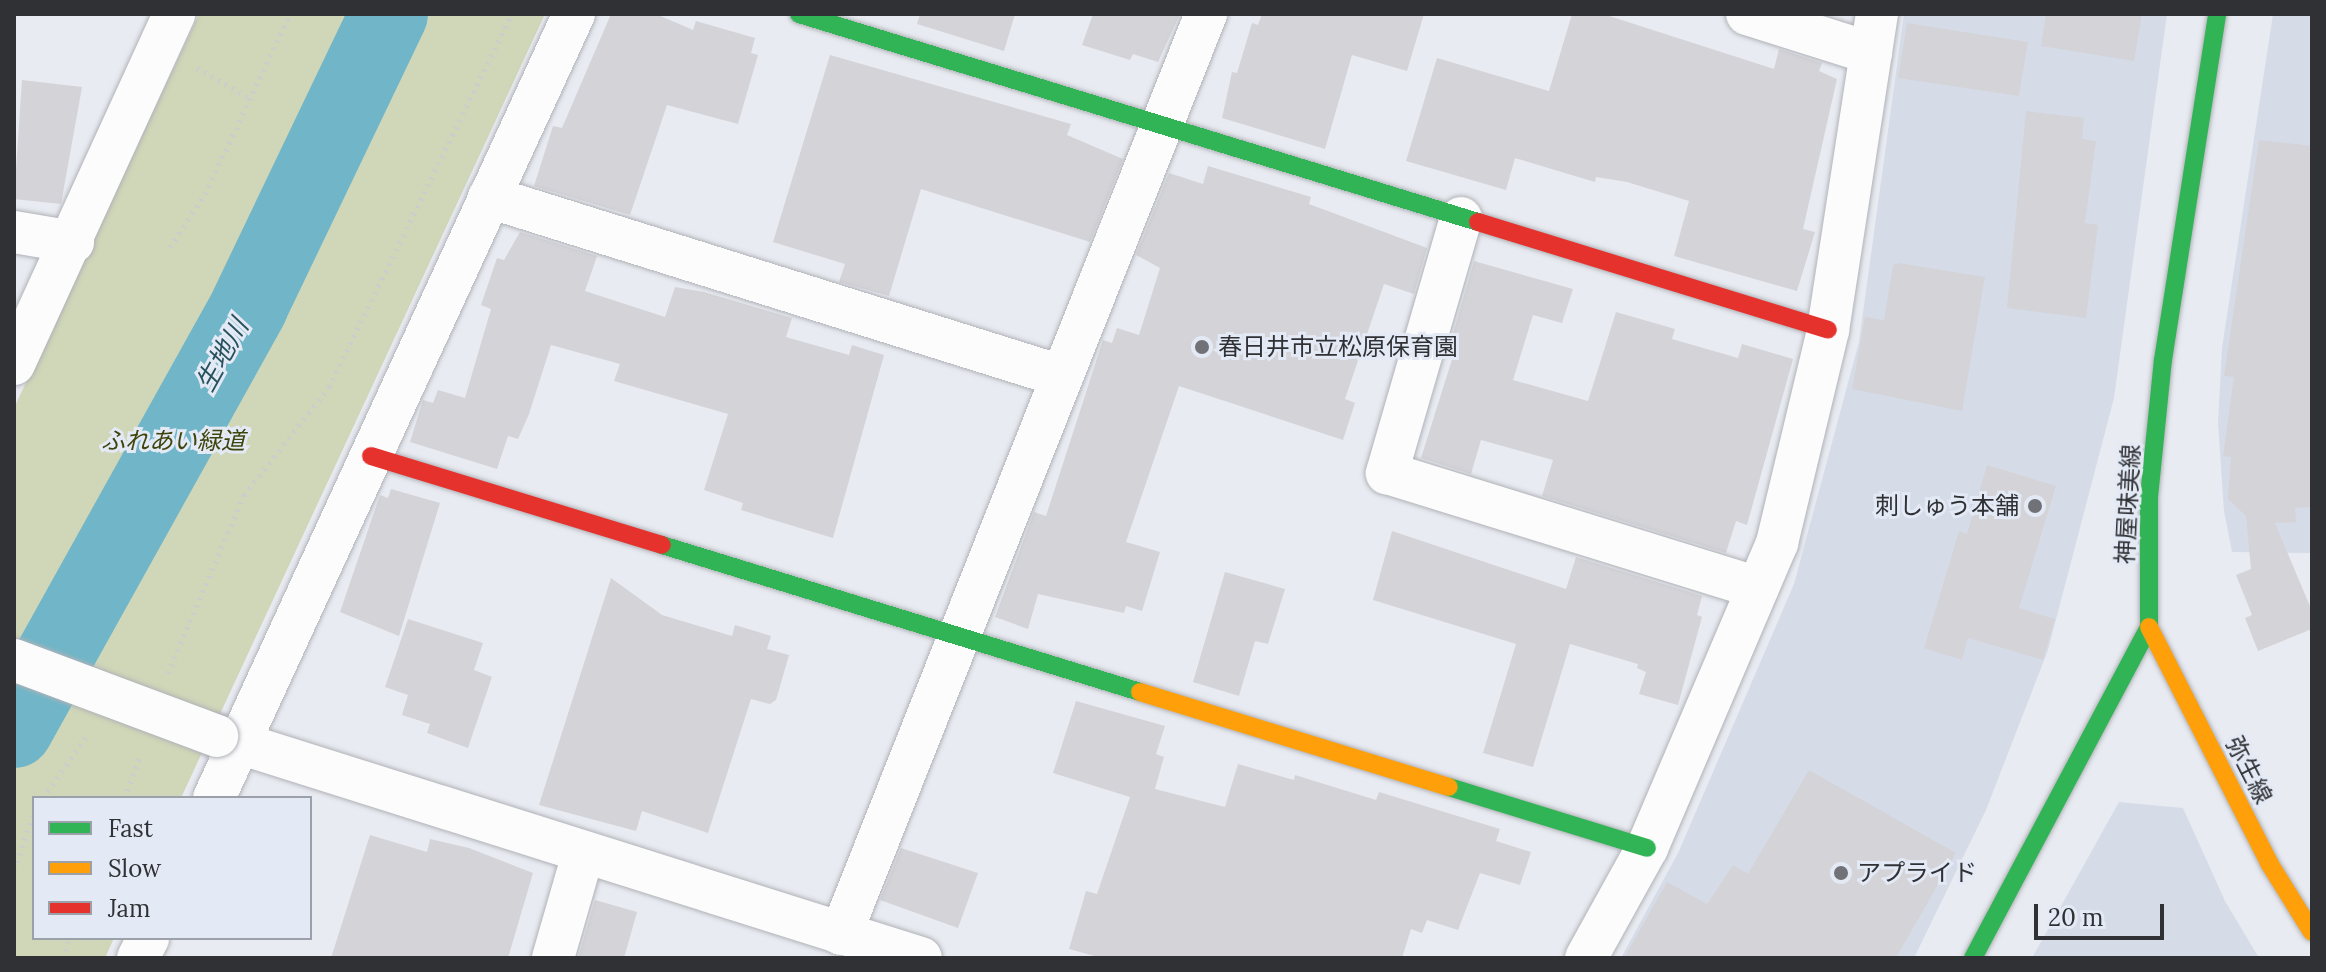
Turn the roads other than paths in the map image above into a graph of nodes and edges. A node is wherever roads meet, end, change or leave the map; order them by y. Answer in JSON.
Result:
{"nodes":[{"id":1,"x":574,"y":14,"type":"edge"},
{"id":2,"x":799,"y":14,"type":"edge"},
{"id":3,"x":1206,"y":14,"type":"edge"},
{"id":4,"x":1747,"y":14,"type":"edge"},
{"id":5,"x":2217,"y":14,"type":"edge"},
{"id":6,"x":166,"y":30,"type":"edge"},
{"id":7,"x":1874,"y":34,"type":"edge"},
{"id":8,"x":1161,"y":125,"type":"junction"},
{"id":9,"x":489,"y":197,"type":"junction"},
{"id":10,"x":1461,"y":218,"type":"junction"},
{"id":11,"x":14,"y":232,"type":"edge"},
{"id":12,"x":73,"y":242,"type":"junction"},
{"id":13,"x":1828,"y":330,"type":"junction"},
{"id":14,"x":14,"y":364,"type":"edge"},
{"id":15,"x":1061,"y":376,"type":"junction"},
{"id":16,"x":371,"y":456,"type":"junction"},
{"id":17,"x":1758,"y":588,"type":"junction"},
{"id":18,"x":2149,"y":627,"type":"junction"},
{"id":19,"x":958,"y":635,"type":"junction"},
{"id":20,"x":14,"y":660,"type":"edge"},
{"id":21,"x":228,"y":740,"type":"junction"},
{"id":22,"x":214,"y":796,"type":"edge"},
{"id":23,"x":1647,"y":848,"type":"junction"},
{"id":24,"x":583,"y":854,"type":"junction"},
{"id":25,"x":2312,"y":932,"type":"edge"},
{"id":26,"x":841,"y":934,"type":"junction"},
{"id":27,"x":147,"y":940,"type":"edge"},
{"id":28,"x":138,"y":958,"type":"edge"},
{"id":29,"x":553,"y":958,"type":"edge"},
{"id":30,"x":921,"y":958,"type":"edge"},
{"id":31,"x":1586,"y":958,"type":"edge"},
{"id":32,"x":1973,"y":958,"type":"edge"}],
"edges":[{"from":1,"to":9,"type":"street"},
{"from":2,"to":8,"type":"street"},
{"from":3,"to":8,"type":"street"},
{"from":4,"to":7,"type":"street"},
{"from":5,"to":18,"type":"street","name":"神屋味美線"},
{"from":6,"to":12,"type":"street"},
{"from":7,"to":13,"type":"street"},
{"from":8,"to":10,"type":"street"},
{"from":8,"to":15,"type":"street"},
{"from":9,"to":15,"type":"street"},
{"from":9,"to":16,"type":"street"},
{"from":10,"to":13,"type":"street"},
{"from":10,"to":17,"type":"street"},
{"from":11,"to":12,"type":"street"},
{"from":12,"to":14,"type":"street"},
{"from":13,"to":17,"type":"street"},
{"from":15,"to":19,"type":"street"},
{"from":16,"to":19,"type":"street"},
{"from":16,"to":21,"type":"street"},
{"from":17,"to":23,"type":"street"},
{"from":18,"to":25,"type":"street","name":"弥生線"},
{"from":18,"to":32,"type":"street","name":"神屋味美線"},
{"from":19,"to":23,"type":"street"},
{"from":19,"to":26,"type":"street"},
{"from":20,"to":21,"type":"street","bridge":true},
{"from":21,"to":22,"type":"street"},
{"from":21,"to":24,"type":"street"},
{"from":23,"to":31,"type":"street"},
{"from":24,"to":26,"type":"street"},
{"from":24,"to":29,"type":"street"},
{"from":26,"to":30,"type":"street"},
{"from":27,"to":28,"type":"street"}]}
